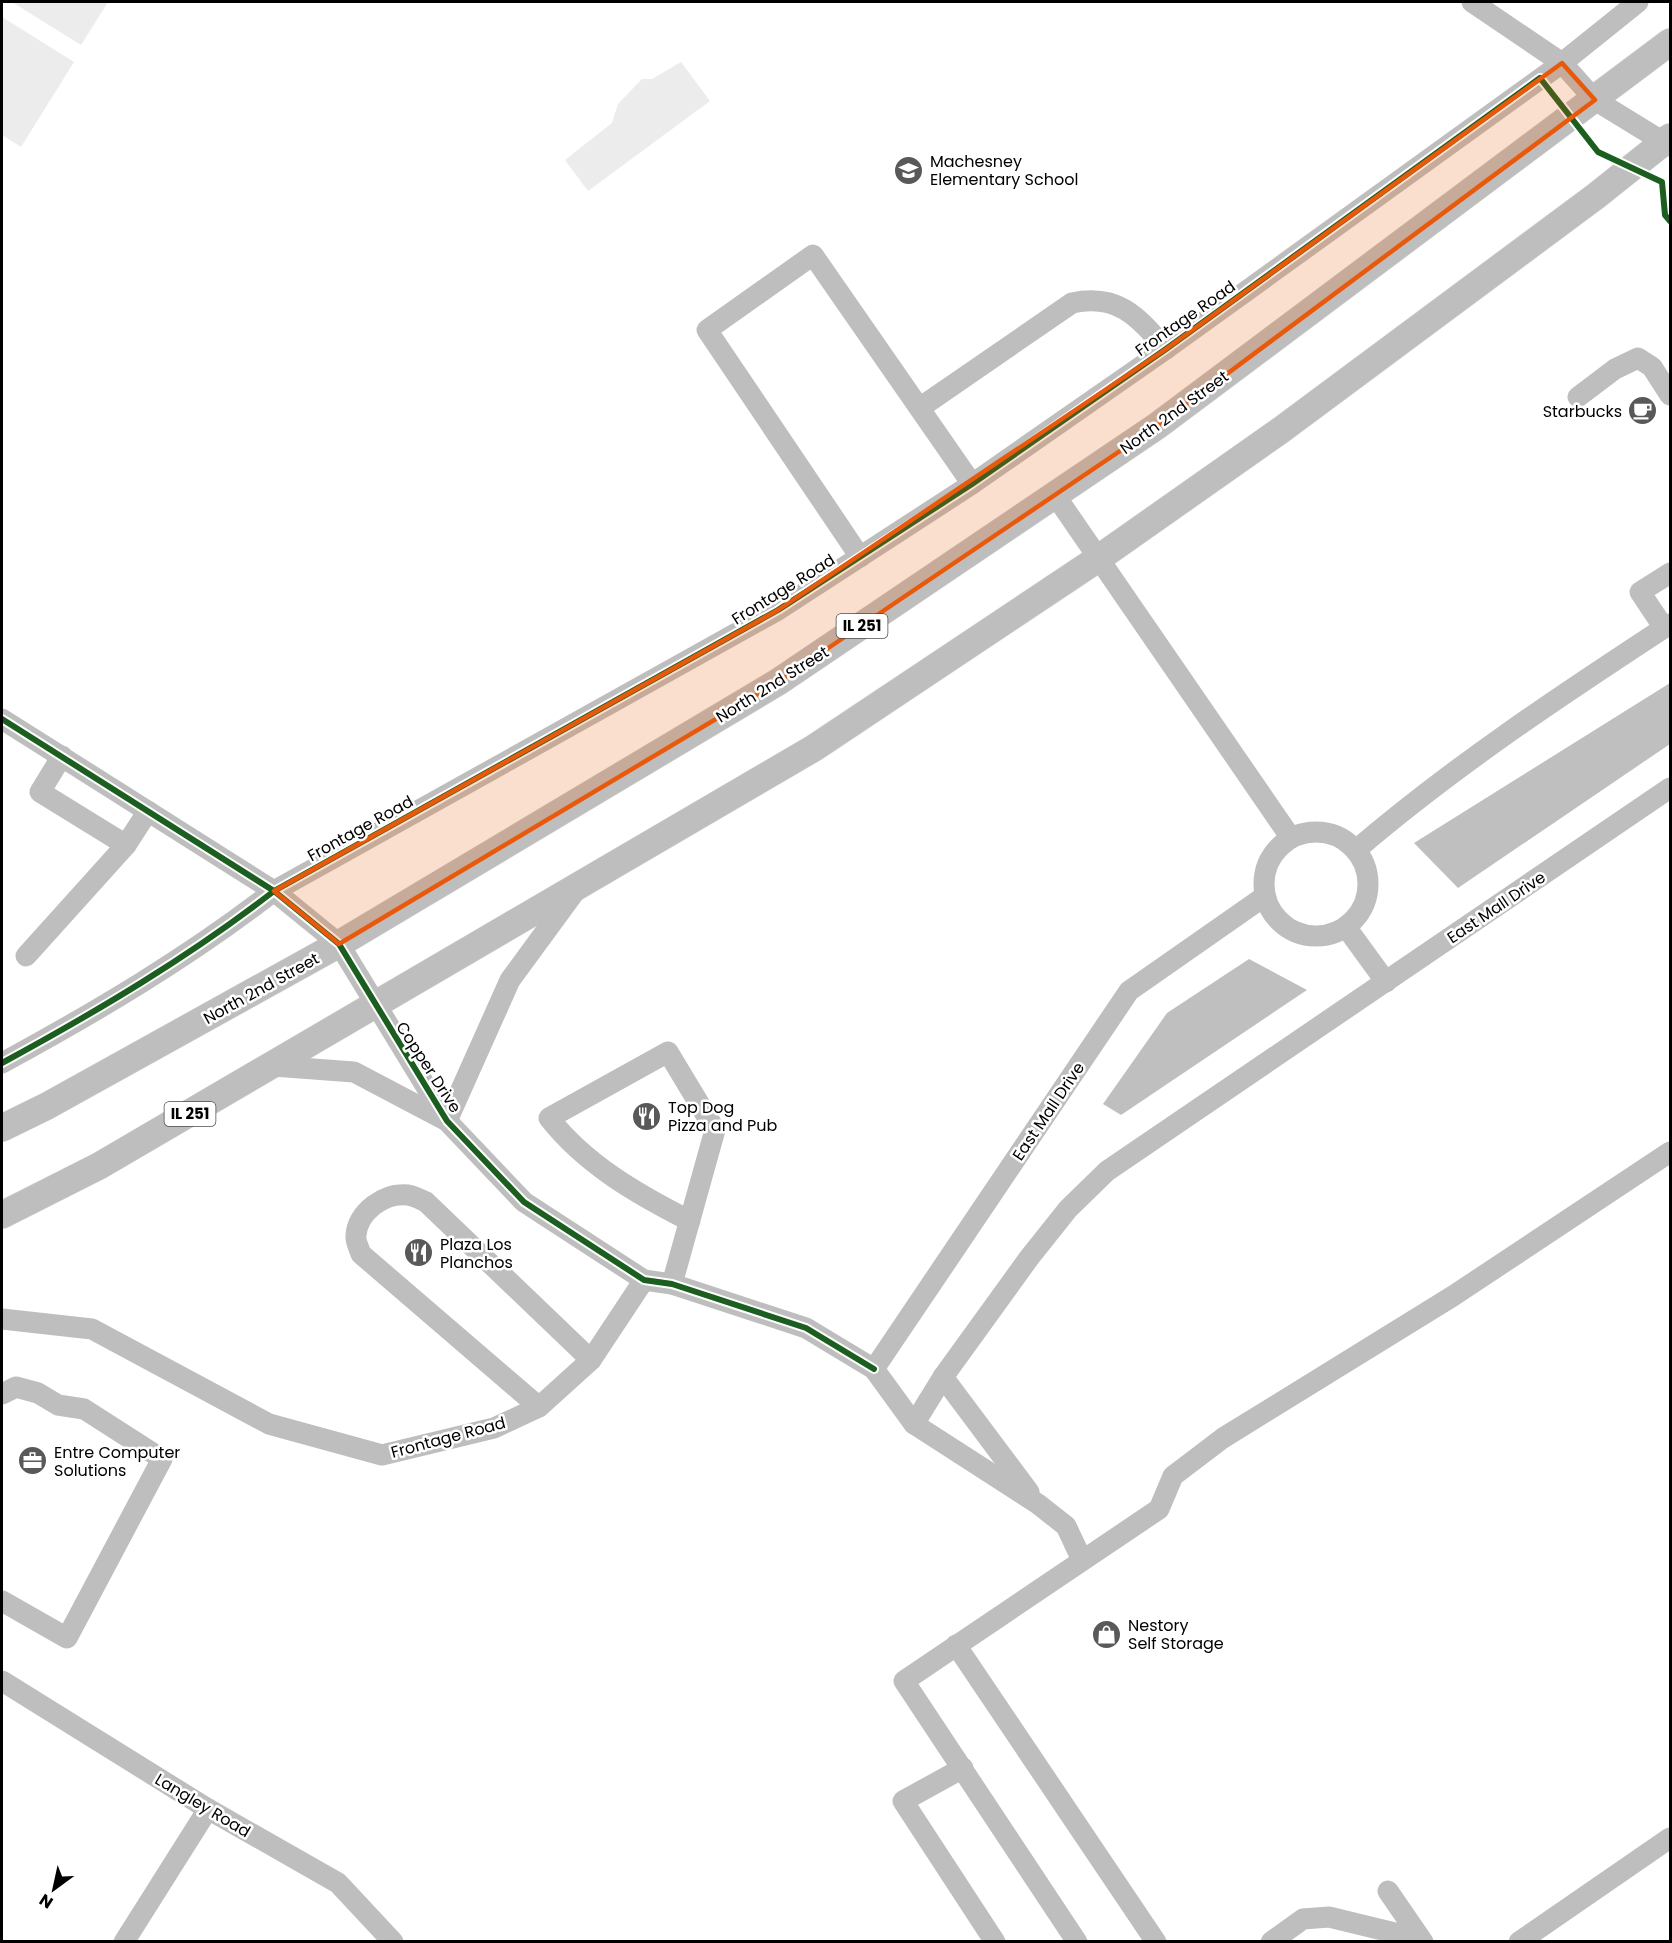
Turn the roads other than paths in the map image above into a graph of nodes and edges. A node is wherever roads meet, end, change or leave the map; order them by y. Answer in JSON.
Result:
{"nodes":[{"id":1,"x":1472,"y":2,"type":"edge"},
{"id":2,"x":1638,"y":2,"type":"edge"},
{"id":3,"x":1671,"y":42,"type":"edge"},
{"id":4,"x":1562,"y":63,"type":"junction"},
{"id":5,"x":1595,"y":100,"type":"junction"},
{"id":6,"x":1668,"y":142,"type":"edge"},
{"id":7,"x":1166,"y":349,"type":"junction"},
{"id":8,"x":1671,"y":395,"type":"edge"},
{"id":9,"x":1578,"y":397,"type":"dead end"},
{"id":10,"x":921,"y":407,"type":"junction"},
{"id":11,"x":972,"y":484,"type":"junction"},
{"id":12,"x":1055,"y":495,"type":"junction"},
{"id":13,"x":860,"y":557,"type":"junction"},
{"id":14,"x":1099,"y":558,"type":"junction"},
{"id":15,"x":1671,"y":573,"type":"edge"},
{"id":16,"x":1667,"y":626,"type":"edge"},
{"id":17,"x":2,"y":719,"type":"edge"},
{"id":18,"x":62,"y":756,"type":"junction"},
{"id":19,"x":1671,"y":788,"type":"edge"},
{"id":20,"x":148,"y":811,"type":"junction"},
{"id":21,"x":1291,"y":838,"type":"junction"},
{"id":22,"x":126,"y":844,"type":"junction"},
{"id":23,"x":1356,"y":850,"type":"junction"},
{"id":24,"x":578,"y":886,"type":"junction"},
{"id":25,"x":274,"y":891,"type":"junction"},
{"id":26,"x":1265,"y":896,"type":"junction"},
{"id":27,"x":1346,"y":927,"type":"junction"},
{"id":28,"x":339,"y":944,"type":"junction"},
{"id":29,"x":26,"y":956,"type":"dead end"},
{"id":30,"x":1386,"y":982,"type":"junction"},
{"id":31,"x":374,"y":1005,"type":"junction"},
{"id":32,"x":2,"y":1063,"type":"edge"},
{"id":33,"x":273,"y":1066,"type":"junction"},
{"id":34,"x":447,"y":1121,"type":"junction"},
{"id":35,"x":2,"y":1128,"type":"edge"},
{"id":36,"x":1671,"y":1152,"type":"edge"},
{"id":37,"x":2,"y":1215,"type":"edge"},
{"id":38,"x":690,"y":1221,"type":"junction"},
{"id":39,"x":644,"y":1280,"type":"junction"},
{"id":40,"x":672,"y":1284,"type":"junction"},
{"id":41,"x":2,"y":1319,"type":"edge"},
{"id":42,"x":591,"y":1360,"type":"junction"},
{"id":43,"x":874,"y":1369,"type":"junction"},
{"id":44,"x":943,"y":1377,"type":"junction"},
{"id":45,"x":2,"y":1394,"type":"edge"},
{"id":46,"x":539,"y":1407,"type":"junction"},
{"id":47,"x":914,"y":1424,"type":"junction"},
{"id":48,"x":1038,"y":1504,"type":"junction"},
{"id":49,"x":1082,"y":1560,"type":"junction"},
{"id":50,"x":2,"y":1601,"type":"edge"},
{"id":51,"x":956,"y":1645,"type":"junction"},
{"id":52,"x":2,"y":1681,"type":"edge"},
{"id":53,"x":963,"y":1768,"type":"junction"},
{"id":54,"x":208,"y":1809,"type":"junction"},
{"id":55,"x":1671,"y":1838,"type":"edge"},
{"id":56,"x":1388,"y":1891,"type":"dead end"},
{"id":57,"x":124,"y":1941,"type":"edge"},
{"id":58,"x":393,"y":1941,"type":"edge"},
{"id":59,"x":995,"y":1941,"type":"edge"},
{"id":60,"x":1077,"y":1941,"type":"edge"},
{"id":61,"x":1156,"y":1941,"type":"edge"},
{"id":62,"x":1271,"y":1941,"type":"edge"},
{"id":63,"x":1412,"y":1941,"type":"edge"},
{"id":64,"x":1423,"y":1941,"type":"edge"},
{"id":65,"x":1519,"y":1941,"type":"edge"}],
"edges":[{"from":1,"to":4,"type":"street"},
{"from":2,"to":4,"type":"street","name":"Frontage Road"},
{"from":3,"to":5,"type":"main road","name":"North 2nd Street","number":"IL 251"},
{"from":4,"to":5,"type":"street"},
{"from":4,"to":7,"type":"street","name":"Frontage Road"},
{"from":5,"to":6,"type":"street"},
{"from":5,"to":12,"type":"main road","name":"North 2nd Street","number":"IL 251"},
{"from":6,"to":14,"type":"main road","number":"IL 251"},
{"from":7,"to":10,"type":"street"},
{"from":7,"to":11,"type":"street","name":"Frontage Road"},
{"from":8,"to":9,"type":"street"},
{"from":10,"to":11,"type":"street"},
{"from":10,"to":13,"type":"street"},
{"from":11,"to":13,"type":"street","name":"Frontage Road"},
{"from":12,"to":14,"type":"street"},
{"from":12,"to":28,"type":"main road","name":"North 2nd Street","number":"IL 251"},
{"from":13,"to":25,"type":"street","name":"Frontage Road"},
{"from":14,"to":21,"type":"street"},
{"from":14,"to":24,"type":"main road","number":"IL 251"},
{"from":15,"to":16,"type":"street"},
{"from":16,"to":23,"type":"street"},
{"from":17,"to":18,"type":"street","name":"Copper Drive"},
{"from":18,"to":20,"type":"street","name":"Copper Drive"},
{"from":18,"to":22,"type":"street"},
{"from":19,"to":30,"type":"street","name":"East Mall Drive"},
{"from":20,"to":22,"type":"street"},
{"from":20,"to":25,"type":"street","name":"Copper Drive"},
{"from":21,"to":23,"type":"street"},
{"from":21,"to":26,"type":"street"},
{"from":22,"to":29,"type":"street"},
{"from":23,"to":27,"type":"street"},
{"from":24,"to":31,"type":"main road","number":"IL 251"},
{"from":24,"to":34,"type":"street"},
{"from":25,"to":28,"type":"street","name":"Copper Drive"},
{"from":25,"to":32,"type":"street","name":"Frontage Road"},
{"from":26,"to":27,"type":"street"},
{"from":26,"to":43,"type":"street","name":"East Mall Drive"},
{"from":27,"to":30,"type":"street"},
{"from":28,"to":31,"type":"street","name":"Copper Drive"},
{"from":28,"to":35,"type":"main road","name":"North 2nd Street","number":"IL 251"},
{"from":30,"to":44,"type":"street","name":"East Mall Drive"},
{"from":31,"to":33,"type":"main road","number":"IL 251"},
{"from":31,"to":34,"type":"street","name":"Copper Drive"},
{"from":33,"to":34,"type":"street"},
{"from":33,"to":37,"type":"main road","number":"IL 251"},
{"from":34,"to":39,"type":"street","name":"Copper Drive"},
{"from":36,"to":49,"type":"street"},
{"from":38,"to":38,"type":"street"},
{"from":38,"to":40,"type":"street"},
{"from":39,"to":40,"type":"street","name":"Copper Drive"},
{"from":39,"to":42,"type":"street","name":"Frontage Road"},
{"from":40,"to":43,"type":"street","name":"Copper Drive"},
{"from":41,"to":46,"type":"street","name":"Frontage Road"},
{"from":42,"to":46,"type":"street","name":"Frontage Road"},
{"from":42,"to":46,"type":"street"},
{"from":43,"to":47,"type":"street"},
{"from":44,"to":47,"type":"street","name":"East Mall Drive"},
{"from":44,"to":48,"type":"street"},
{"from":45,"to":50,"type":"street"},
{"from":47,"to":48,"type":"street"},
{"from":48,"to":49,"type":"street"},
{"from":49,"to":51,"type":"street"},
{"from":51,"to":53,"type":"street"},
{"from":51,"to":61,"type":"street"},
{"from":52,"to":54,"type":"street","name":"Langley Road"},
{"from":53,"to":59,"type":"street"},
{"from":53,"to":60,"type":"street"},
{"from":54,"to":57,"type":"street"},
{"from":54,"to":58,"type":"street","name":"Langley Road"},
{"from":55,"to":65,"type":"street"},
{"from":56,"to":64,"type":"street"},
{"from":62,"to":63,"type":"street"}]}
